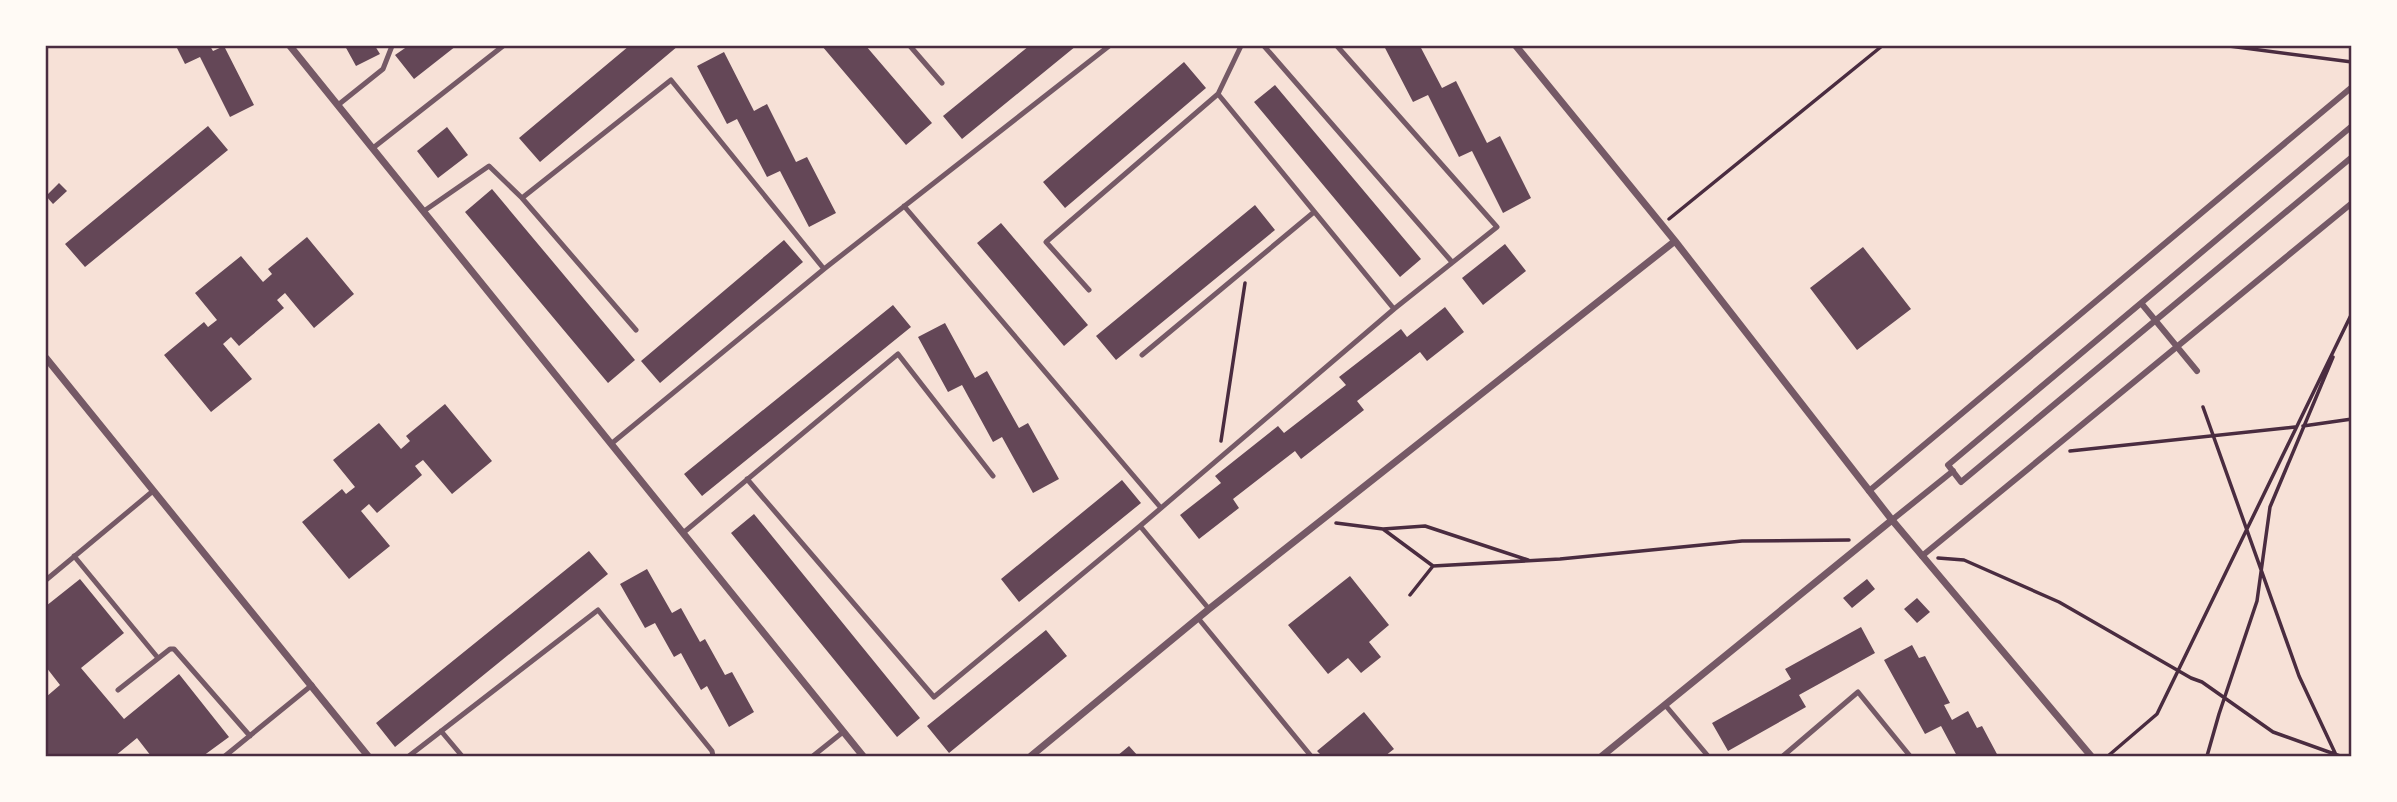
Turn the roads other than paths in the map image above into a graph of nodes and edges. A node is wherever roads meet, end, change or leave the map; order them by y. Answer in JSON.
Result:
{"nodes":[{"id":1,"x":290,"y":46,"type":"edge"},
{"id":2,"x":393,"y":46,"type":"edge"},
{"id":3,"x":503,"y":46,"type":"edge"},
{"id":4,"x":910,"y":46,"type":"edge"},
{"id":5,"x":1109,"y":46,"type":"edge"},
{"id":6,"x":1241,"y":46,"type":"edge"},
{"id":7,"x":1264,"y":46,"type":"edge"},
{"id":8,"x":1337,"y":46,"type":"edge"},
{"id":9,"x":1517,"y":46,"type":"edge"},
{"id":10,"x":942,"y":83,"type":"dead end"},
{"id":11,"x":2351,"y":87,"type":"edge"},
{"id":12,"x":1218,"y":94,"type":"junction"},
{"id":13,"x":338,"y":105,"type":"junction"},
{"id":14,"x":2351,"y":126,"type":"edge"},
{"id":15,"x":373,"y":148,"type":"junction"},
{"id":16,"x":2351,"y":157,"type":"edge"},
{"id":17,"x":522,"y":198,"type":"junction"},
{"id":18,"x":2351,"y":203,"type":"edge"},
{"id":19,"x":904,"y":206,"type":"junction"},
{"id":20,"x":424,"y":211,"type":"junction"},
{"id":21,"x":1314,"y":212,"type":"junction"},
{"id":22,"x":1675,"y":242,"type":"junction"},
{"id":23,"x":1452,"y":262,"type":"junction"},
{"id":24,"x":824,"y":269,"type":"junction"},
{"id":25,"x":1088,"y":290,"type":"dead end"},
{"id":26,"x":2141,"y":303,"type":"junction"},
{"id":27,"x":1394,"y":309,"type":"junction"},
{"id":28,"x":2156,"y":321,"type":"junction"},
{"id":29,"x":636,"y":330,"type":"dead end"},
{"id":30,"x":2177,"y":346,"type":"junction"},
{"id":31,"x":1142,"y":355,"type":"dead end"},
{"id":32,"x":46,"y":358,"type":"edge"},
{"id":33,"x":2197,"y":371,"type":"dead end"},
{"id":34,"x":611,"y":444,"type":"junction"},
{"id":35,"x":1953,"y":471,"type":"junction"},
{"id":36,"x":993,"y":476,"type":"dead end"},
{"id":37,"x":747,"y":479,"type":"junction"},
{"id":38,"x":153,"y":491,"type":"junction"},
{"id":39,"x":1869,"y":491,"type":"junction"},
{"id":40,"x":1161,"y":508,"type":"junction"},
{"id":41,"x":1892,"y":520,"type":"junction"},
{"id":42,"x":1140,"y":526,"type":"junction"},
{"id":43,"x":682,"y":533,"type":"junction"},
{"id":44,"x":74,"y":556,"type":"junction"},
{"id":45,"x":1922,"y":556,"type":"junction"},
{"id":46,"x":46,"y":580,"type":"edge"},
{"id":47,"x":1209,"y":609,"type":"junction"},
{"id":48,"x":1198,"y":618,"type":"junction"},
{"id":49,"x":158,"y":658,"type":"junction"},
{"id":50,"x":312,"y":685,"type":"junction"},
{"id":51,"x":118,"y":690,"type":"dead end"},
{"id":52,"x":1665,"y":706,"type":"junction"},
{"id":53,"x":441,"y":731,"type":"junction"},
{"id":54,"x":843,"y":732,"type":"junction"},
{"id":55,"x":250,"y":736,"type":"junction"},
{"id":56,"x":225,"y":757,"type":"edge"},
{"id":57,"x":368,"y":757,"type":"edge"},
{"id":58,"x":409,"y":757,"type":"edge"},
{"id":59,"x":462,"y":757,"type":"edge"},
{"id":60,"x":713,"y":757,"type":"edge"},
{"id":61,"x":813,"y":757,"type":"edge"},
{"id":62,"x":863,"y":757,"type":"edge"},
{"id":63,"x":1031,"y":757,"type":"edge"},
{"id":64,"x":1311,"y":757,"type":"edge"},
{"id":65,"x":1602,"y":757,"type":"edge"},
{"id":66,"x":1708,"y":757,"type":"edge"},
{"id":67,"x":1783,"y":757,"type":"edge"},
{"id":68,"x":1910,"y":757,"type":"edge"},
{"id":69,"x":2091,"y":757,"type":"edge"}],
"edges":[{"from":1,"to":13,"type":"street"},
{"from":2,"to":13,"type":"lane"},
{"from":3,"to":15,"type":"lane"},
{"from":4,"to":10,"type":"lane"},
{"from":5,"to":19,"type":"lane"},
{"from":6,"to":12,"type":"lane"},
{"from":7,"to":23,"type":"lane"},
{"from":8,"to":23,"type":"lane"},
{"from":9,"to":22,"type":"street"},
{"from":11,"to":39,"type":"street"},
{"from":12,"to":21,"type":"lane"},
{"from":12,"to":25,"type":"lane"},
{"from":13,"to":15,"type":"street"},
{"from":14,"to":26,"type":"street"},
{"from":15,"to":20,"type":"street"},
{"from":16,"to":28,"type":"street"},
{"from":17,"to":20,"type":"lane"},
{"from":17,"to":24,"type":"lane"},
{"from":17,"to":29,"type":"lane"},
{"from":18,"to":30,"type":"street"},
{"from":19,"to":24,"type":"lane"},
{"from":19,"to":40,"type":"lane"},
{"from":20,"to":34,"type":"street"},
{"from":21,"to":27,"type":"lane"},
{"from":21,"to":31,"type":"lane"},
{"from":22,"to":39,"type":"street"},
{"from":22,"to":47,"type":"street"},
{"from":23,"to":27,"type":"lane"},
{"from":24,"to":34,"type":"lane"},
{"from":26,"to":28,"type":"street"},
{"from":26,"to":35,"type":"street"},
{"from":27,"to":40,"type":"lane"},
{"from":28,"to":30,"type":"street"},
{"from":28,"to":35,"type":"street"},
{"from":30,"to":33,"type":"street"},
{"from":30,"to":45,"type":"street"},
{"from":32,"to":38,"type":"street"},
{"from":34,"to":43,"type":"street"},
{"from":35,"to":41,"type":"street"},
{"from":36,"to":37,"type":"lane"},
{"from":37,"to":42,"type":"lane"},
{"from":37,"to":43,"type":"lane"},
{"from":38,"to":44,"type":"lane"},
{"from":38,"to":50,"type":"street"},
{"from":39,"to":41,"type":"street"},
{"from":40,"to":42,"type":"lane"},
{"from":41,"to":45,"type":"street"},
{"from":41,"to":52,"type":"street"},
{"from":42,"to":47,"type":"lane"},
{"from":43,"to":54,"type":"street"},
{"from":44,"to":46,"type":"lane"},
{"from":44,"to":49,"type":"lane"},
{"from":45,"to":69,"type":"street"},
{"from":47,"to":48,"type":"street"},
{"from":48,"to":63,"type":"street"},
{"from":48,"to":64,"type":"lane"},
{"from":49,"to":51,"type":"lane"},
{"from":49,"to":55,"type":"lane"},
{"from":50,"to":55,"type":"lane"},
{"from":50,"to":57,"type":"street"},
{"from":52,"to":65,"type":"street"},
{"from":52,"to":66,"type":"lane"},
{"from":53,"to":58,"type":"lane"},
{"from":53,"to":59,"type":"lane"},
{"from":53,"to":60,"type":"lane"},
{"from":54,"to":61,"type":"lane"},
{"from":54,"to":62,"type":"street"},
{"from":55,"to":56,"type":"lane"},
{"from":67,"to":68,"type":"lane"}]}
